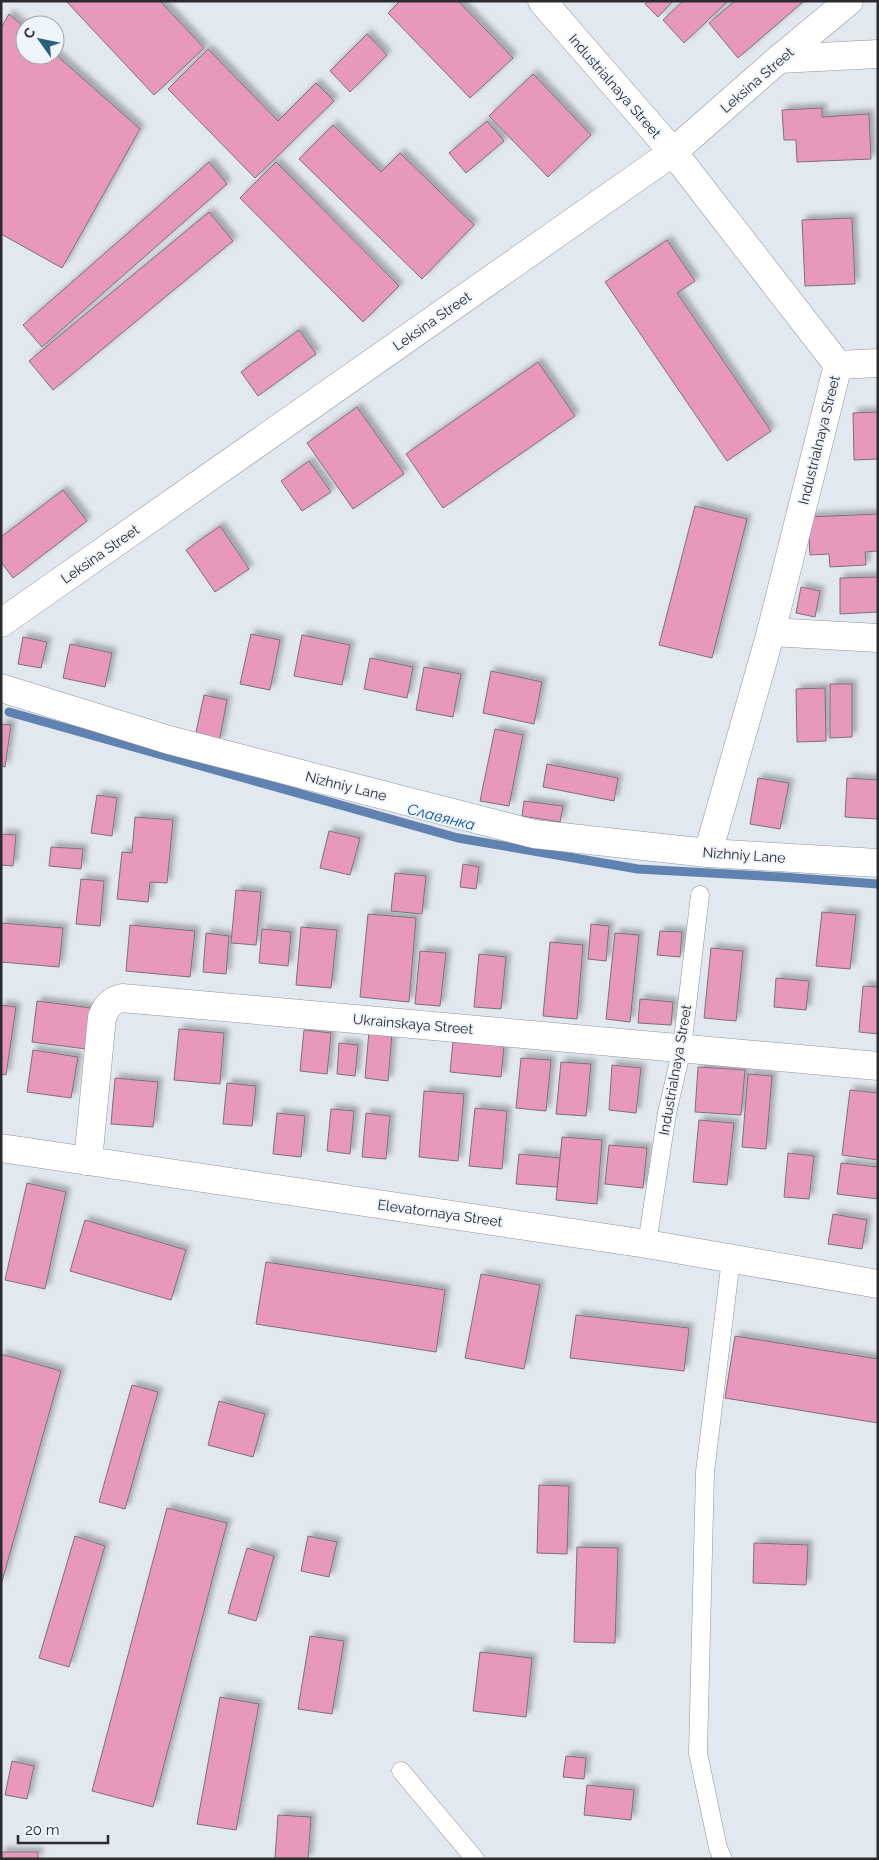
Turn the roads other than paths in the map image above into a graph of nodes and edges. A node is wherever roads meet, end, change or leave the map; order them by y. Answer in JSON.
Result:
{"nodes":[{"id":1,"x":542,"y":1,"type":"edge"},
{"id":2,"x":849,"y":1,"type":"edge"},
{"id":3,"x":878,"y":54,"type":"edge"},
{"id":4,"x":779,"y":59,"type":"junction"},
{"id":5,"x":673,"y":152,"type":"junction"},
{"id":6,"x":878,"y":363,"type":"edge"},
{"id":7,"x":838,"y":365,"type":"junction"},
{"id":8,"x":1,"y":623,"type":"edge"},
{"id":9,"x":771,"y":632,"type":"junction"},
{"id":10,"x":878,"y":638,"type":"edge"},
{"id":11,"x":1,"y":688,"type":"edge"},
{"id":12,"x":708,"y":852,"type":"junction"},
{"id":13,"x":878,"y":863,"type":"edge"},
{"id":14,"x":700,"y":894,"type":"dead end"},
{"id":15,"x":682,"y":1048,"type":"junction"},
{"id":16,"x":878,"y":1066,"type":"edge"},
{"id":17,"x":1,"y":1148,"type":"edge"},
{"id":18,"x":88,"y":1161,"type":"junction"},
{"id":19,"x":647,"y":1244,"type":"junction"},
{"id":20,"x":731,"y":1258,"type":"junction"},
{"id":21,"x":878,"y":1284,"type":"edge"},
{"id":22,"x":401,"y":1771,"type":"dead end"},
{"id":23,"x":475,"y":1859,"type":"edge"},
{"id":24,"x":723,"y":1859,"type":"edge"}],
"edges":[{"from":1,"to":5,"type":"street","name":"Industrialnaya Street"},
{"from":2,"to":4,"type":"street","name":"Leksina Street"},
{"from":3,"to":4,"type":"street"},
{"from":4,"to":5,"type":"street","name":"Leksina Street"},
{"from":5,"to":7,"type":"street","name":"Industrialnaya Street"},
{"from":5,"to":8,"type":"street","name":"Leksina Street"},
{"from":6,"to":7,"type":"street"},
{"from":7,"to":9,"type":"street","name":"Industrialnaya Street"},
{"from":9,"to":10,"type":"street"},
{"from":9,"to":12,"type":"street","name":"Industrialnaya Street"},
{"from":11,"to":12,"type":"street","name":"Nizhniy Lane"},
{"from":12,"to":13,"type":"street","name":"Nizhniy Lane"},
{"from":14,"to":15,"type":"lane","name":"Industrialnaya Street"},
{"from":15,"to":16,"type":"street","name":"Ukrainskaya Street"},
{"from":15,"to":18,"type":"street","name":"Ukrainskaya Street"},
{"from":15,"to":19,"type":"lane","name":"Industrialnaya Street"},
{"from":17,"to":18,"type":"street","name":"Elevatornaya Street"},
{"from":18,"to":19,"type":"street","name":"Elevatornaya Street"},
{"from":19,"to":20,"type":"street","name":"Elevatornaya Street"},
{"from":20,"to":21,"type":"street","name":"Elevatornaya Street"},
{"from":20,"to":24,"type":"lane"},
{"from":22,"to":23,"type":"lane"}]}
